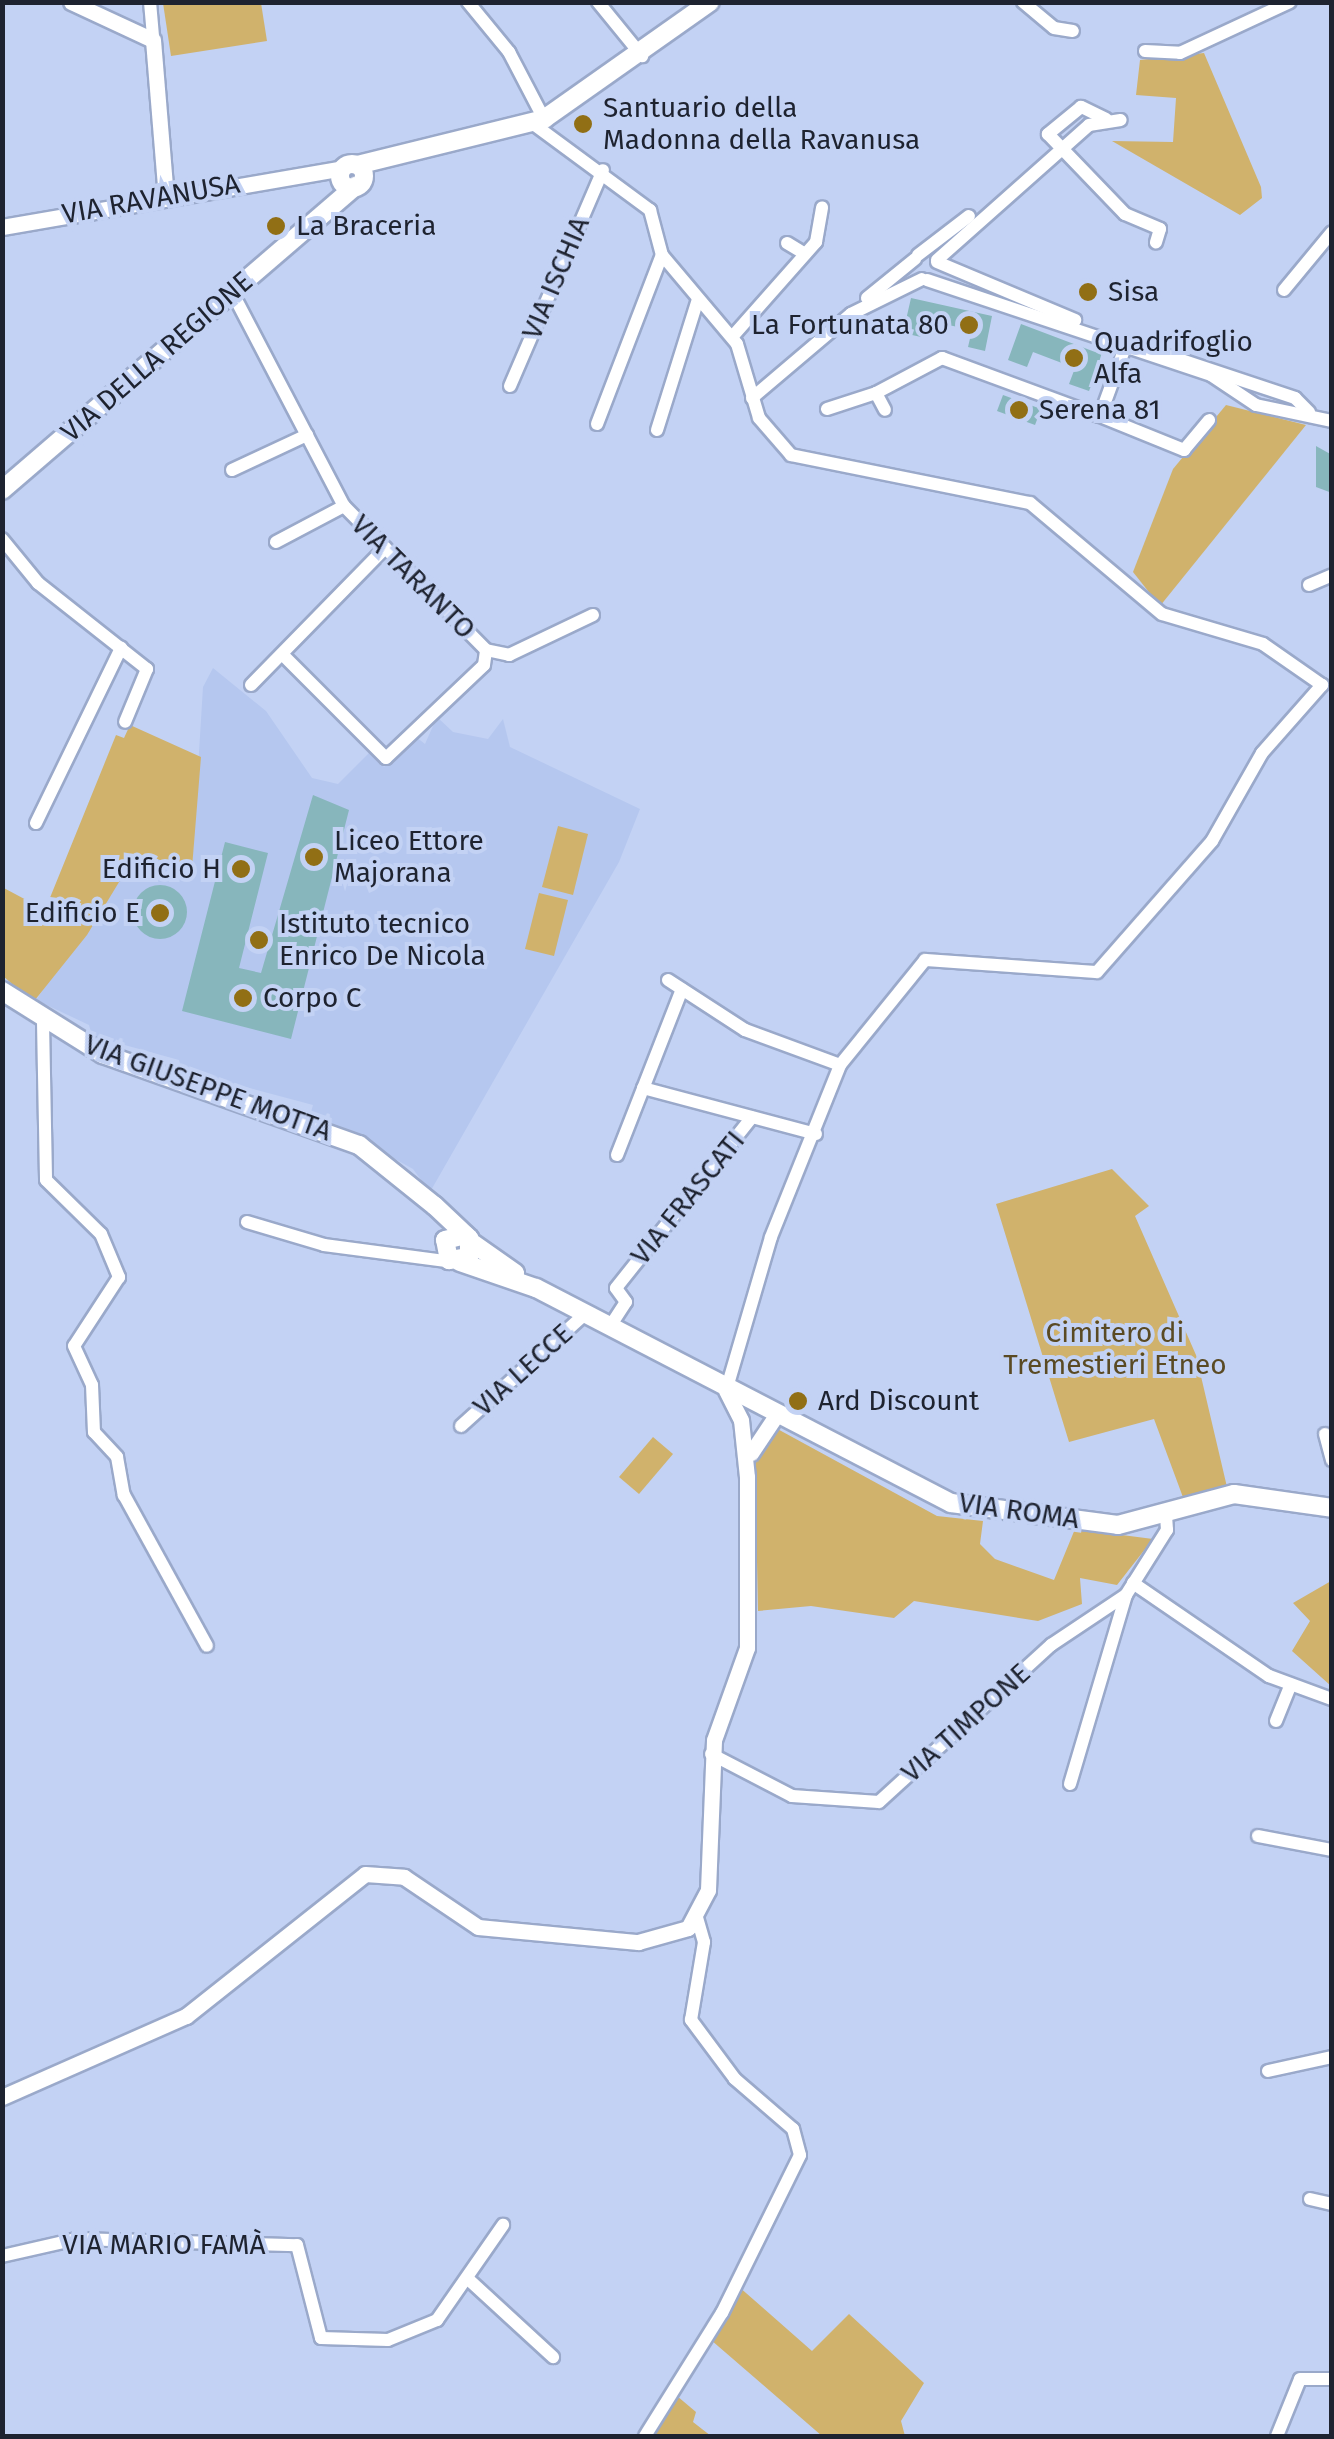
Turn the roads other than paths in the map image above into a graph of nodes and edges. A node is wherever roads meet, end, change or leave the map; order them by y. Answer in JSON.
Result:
{"nodes":[{"id":1,"x":72,"y":2,"type":"edge"},
{"id":2,"x":150,"y":2,"type":"edge"},
{"id":3,"x":468,"y":2,"type":"edge"},
{"id":4,"x":598,"y":2,"type":"edge"},
{"id":5,"x":710,"y":2,"type":"edge"},
{"id":6,"x":1023,"y":2,"type":"edge"},
{"id":7,"x":1290,"y":2,"type":"edge"},
{"id":8,"x":1266,"y":7,"type":"edge"},
{"id":9,"x":1074,"y":31,"type":"dead end"},
{"id":10,"x":153,"y":40,"type":"junction"},
{"id":11,"x":1145,"y":51,"type":"dead end"},
{"id":12,"x":642,"y":56,"type":"junction"},
{"id":13,"x":1113,"y":120,"type":"dead end"},
{"id":14,"x":538,"y":121,"type":"junction"},
{"id":15,"x":1055,"y":152,"type":"junction"},
{"id":16,"x":603,"y":170,"type":"junction"},
{"id":17,"x":349,"y":176,"type":"junction"},
{"id":18,"x":1000,"y":196,"type":"junction"},
{"id":19,"x":166,"y":198,"type":"junction"},
{"id":20,"x":822,"y":208,"type":"dead end"},
{"id":21,"x":2,"y":227,"type":"edge"},
{"id":22,"x":1329,"y":239,"type":"edge"},
{"id":23,"x":1156,"y":242,"type":"dead end"},
{"id":24,"x":787,"y":243,"type":"dead end"},
{"id":25,"x":804,"y":254,"type":"junction"},
{"id":26,"x":662,"y":255,"type":"junction"},
{"id":27,"x":916,"y":257,"type":"junction"},
{"id":28,"x":937,"y":261,"type":"junction"},
{"id":29,"x":924,"y":280,"type":"junction"},
{"id":30,"x":1284,"y":290,"type":"dead end"},
{"id":31,"x":232,"y":292,"type":"junction"},
{"id":32,"x":698,"y":298,"type":"junction"},
{"id":33,"x":851,"y":314,"type":"junction"},
{"id":34,"x":732,"y":338,"type":"junction"},
{"id":35,"x":1127,"y":343,"type":"junction"},
{"id":36,"x":510,"y":386,"type":"dead end"},
{"id":37,"x":876,"y":393,"type":"junction"},
{"id":38,"x":752,"y":398,"type":"junction"},
{"id":39,"x":827,"y":410,"type":"dead end"},
{"id":40,"x":885,"y":410,"type":"dead end"},
{"id":41,"x":1100,"y":416,"type":"junction"},
{"id":42,"x":1209,"y":420,"type":"dead end"},
{"id":43,"x":1332,"y":421,"type":"edge"},
{"id":44,"x":597,"y":424,"type":"dead end"},
{"id":45,"x":657,"y":430,"type":"dead end"},
{"id":46,"x":307,"y":435,"type":"junction"},
{"id":47,"x":232,"y":470,"type":"dead end"},
{"id":48,"x":2,"y":490,"type":"edge"},
{"id":49,"x":344,"y":506,"type":"junction"},
{"id":50,"x":2,"y":539,"type":"edge"},
{"id":51,"x":276,"y":542,"type":"dead end"},
{"id":52,"x":386,"y":548,"type":"junction"},
{"id":53,"x":1332,"y":575,"type":"edge"},
{"id":54,"x":1309,"y":584,"type":"dead end"},
{"id":55,"x":593,"y":615,"type":"dead end"},
{"id":56,"x":120,"y":648,"type":"junction"},
{"id":57,"x":486,"y":650,"type":"junction"},
{"id":58,"x":282,"y":654,"type":"junction"},
{"id":59,"x":1327,"y":684,"type":"edge"},
{"id":60,"x":251,"y":685,"type":"dead end"},
{"id":61,"x":126,"y":722,"type":"dead end"},
{"id":62,"x":36,"y":823,"type":"dead end"},
{"id":63,"x":668,"y":980,"type":"dead end"},
{"id":64,"x":682,"y":989,"type":"junction"},
{"id":65,"x":2,"y":991,"type":"edge"},
{"id":66,"x":42,"y":1022,"type":"junction"},
{"id":67,"x":840,"y":1064,"type":"junction"},
{"id":68,"x":644,"y":1088,"type":"junction"},
{"id":69,"x":752,"y":1117,"type":"junction"},
{"id":70,"x":816,"y":1134,"type":"junction"},
{"id":71,"x":617,"y":1154,"type":"dead end"},
{"id":72,"x":411,"y":1189,"type":"junction"},
{"id":73,"x":247,"y":1222,"type":"dead end"},
{"id":74,"x":468,"y":1239,"type":"junction"},
{"id":75,"x":444,"y":1242,"type":"junction"},
{"id":76,"x":406,"y":1257,"type":"junction"},
{"id":77,"x":457,"y":1262,"type":"junction"},
{"id":78,"x":536,"y":1288,"type":"junction"},
{"id":79,"x":585,"y":1314,"type":"junction"},
{"id":80,"x":609,"y":1328,"type":"junction"},
{"id":81,"x":726,"y":1391,"type":"junction"},
{"id":82,"x":756,"y":1412,"type":"junction"},
{"id":83,"x":461,"y":1426,"type":"dead end"},
{"id":84,"x":1326,"y":1434,"type":"dead end"},
{"id":85,"x":1332,"y":1460,"type":"edge"},
{"id":86,"x":747,"y":1477,"type":"junction"},
{"id":87,"x":1332,"y":1508,"type":"edge"},
{"id":88,"x":1166,"y":1516,"type":"junction"},
{"id":89,"x":1130,"y":1589,"type":"junction"},
{"id":90,"x":207,"y":1646,"type":"dead end"},
{"id":91,"x":1290,"y":1687,"type":"junction"},
{"id":92,"x":1332,"y":1700,"type":"edge"},
{"id":93,"x":1276,"y":1721,"type":"dead end"},
{"id":94,"x":711,"y":1754,"type":"junction"},
{"id":95,"x":1070,"y":1784,"type":"dead end"},
{"id":96,"x":1258,"y":1836,"type":"dead end"},
{"id":97,"x":1332,"y":1850,"type":"edge"},
{"id":98,"x":697,"y":1917,"type":"junction"},
{"id":99,"x":1332,"y":2057,"type":"edge"},
{"id":100,"x":1268,"y":2072,"type":"dead end"},
{"id":101,"x":2,"y":2097,"type":"edge"},
{"id":102,"x":1310,"y":2199,"type":"dead end"},
{"id":103,"x":1332,"y":2204,"type":"edge"},
{"id":104,"x":503,"y":2225,"type":"dead end"},
{"id":105,"x":2,"y":2256,"type":"edge"},
{"id":106,"x":467,"y":2278,"type":"junction"},
{"id":107,"x":553,"y":2357,"type":"dead end"},
{"id":108,"x":1332,"y":2379,"type":"edge"},
{"id":109,"x":645,"y":2436,"type":"edge"},
{"id":110,"x":1278,"y":2436,"type":"edge"}],
"edges":[{"from":1,"to":10,"type":"street"},
{"from":2,"to":10,"type":"street"},
{"from":3,"to":14,"type":"street"},
{"from":4,"to":12,"type":"street"},
{"from":5,"to":12,"type":"main road"},
{"from":6,"to":9,"type":"street"},
{"from":7,"to":8,"type":"street"},
{"from":8,"to":11,"type":"street"},
{"from":10,"to":19,"type":"street"},
{"from":12,"to":14,"type":"main road"},
{"from":13,"to":15,"type":"street"},
{"from":14,"to":16,"type":"street"},
{"from":14,"to":17,"type":"main road"},
{"from":15,"to":18,"type":"street"},
{"from":15,"to":23,"type":"street"},
{"from":16,"to":26,"type":"street"},
{"from":16,"to":36,"type":"street","name":"VIA ISCHIA"},
{"from":17,"to":19,"type":"street","name":"VIA RAVANUSA"},
{"from":17,"to":31,"type":"main road","name":"VIA DELLA REGIONE"},
{"from":18,"to":27,"type":"street"},
{"from":18,"to":28,"type":"street"},
{"from":19,"to":21,"type":"street","name":"VIA RAVANUSA"},
{"from":20,"to":25,"type":"street"},
{"from":22,"to":30,"type":"street"},
{"from":24,"to":25,"type":"street"},
{"from":25,"to":34,"type":"street"},
{"from":26,"to":32,"type":"street"},
{"from":26,"to":44,"type":"street"},
{"from":27,"to":28,"type":"street"},
{"from":27,"to":29,"type":"street"},
{"from":27,"to":33,"type":"street"},
{"from":28,"to":29,"type":"street"},
{"from":28,"to":35,"type":"street"},
{"from":29,"to":33,"type":"street"},
{"from":29,"to":35,"type":"street"},
{"from":31,"to":46,"type":"street","name":"VIA TARANTO"},
{"from":31,"to":48,"type":"main road","name":"VIA DELLA REGIONE"},
{"from":32,"to":34,"type":"street"},
{"from":32,"to":45,"type":"street"},
{"from":33,"to":38,"type":"street"},
{"from":34,"to":38,"type":"street"},
{"from":35,"to":41,"type":"street"},
{"from":35,"to":43,"type":"street"},
{"from":37,"to":39,"type":"street"},
{"from":37,"to":40,"type":"street"},
{"from":37,"to":41,"type":"street"},
{"from":38,"to":59,"type":"street"},
{"from":41,"to":42,"type":"street"},
{"from":46,"to":47,"type":"street"},
{"from":46,"to":49,"type":"street","name":"VIA TARANTO"},
{"from":49,"to":51,"type":"street"},
{"from":49,"to":52,"type":"street","name":"VIA TARANTO"},
{"from":50,"to":56,"type":"street"},
{"from":52,"to":57,"type":"street","name":"VIA TARANTO"},
{"from":52,"to":58,"type":"street"},
{"from":53,"to":54,"type":"street"},
{"from":55,"to":57,"type":"street","name":"VIA TARANTO"},
{"from":56,"to":61,"type":"street"},
{"from":56,"to":62,"type":"street"},
{"from":57,"to":58,"type":"street"},
{"from":58,"to":60,"type":"street"},
{"from":59,"to":67,"type":"street"},
{"from":63,"to":64,"type":"street"},
{"from":64,"to":67,"type":"street"},
{"from":64,"to":68,"type":"street"},
{"from":65,"to":66,"type":"main road","name":"VIA GIUSEPPE MOTTA"},
{"from":66,"to":72,"type":"main road","name":"VIA GIUSEPPE MOTTA"},
{"from":66,"to":90,"type":"street"},
{"from":67,"to":70,"type":"street"},
{"from":68,"to":69,"type":"street"},
{"from":68,"to":71,"type":"street"},
{"from":69,"to":70,"type":"street"},
{"from":69,"to":80,"type":"street","name":"VIA FRASCATI"},
{"from":70,"to":81,"type":"street"},
{"from":72,"to":74,"type":"main road","name":"VIA GIUSEPPE MOTTA"},
{"from":72,"to":75,"type":"main road"},
{"from":73,"to":76,"type":"street"},
{"from":74,"to":75,"type":"main road"},
{"from":74,"to":77,"type":"main road"},
{"from":74,"to":78,"type":"main road","name":"VIA GIUSEPPE MOTTA"},
{"from":75,"to":76,"type":"street"},
{"from":75,"to":77,"type":"main road"},
{"from":76,"to":77,"type":"street"},
{"from":77,"to":78,"type":"main road"},
{"from":78,"to":79,"type":"main road"},
{"from":79,"to":80,"type":"main road"},
{"from":79,"to":83,"type":"street","name":"VIA LECCE"},
{"from":80,"to":81,"type":"main road"},
{"from":81,"to":82,"type":"main road","name":"VIA ROMA"},
{"from":82,"to":86,"type":"street"},
{"from":82,"to":86,"type":"street"},
{"from":82,"to":88,"type":"main road","name":"VIA ROMA"},
{"from":84,"to":85,"type":"street"},
{"from":86,"to":94,"type":"street"},
{"from":87,"to":88,"type":"main road","name":"VIA ROMA"},
{"from":88,"to":89,"type":"street","name":"VIA TIMPONE"},
{"from":89,"to":91,"type":"street"},
{"from":89,"to":94,"type":"street","name":"VIA TIMPONE"},
{"from":89,"to":95,"type":"street"},
{"from":91,"to":92,"type":"street"},
{"from":91,"to":93,"type":"street"},
{"from":94,"to":98,"type":"street"},
{"from":96,"to":97,"type":"street"},
{"from":98,"to":101,"type":"street"},
{"from":98,"to":109,"type":"street"},
{"from":99,"to":100,"type":"street"},
{"from":102,"to":103,"type":"street"},
{"from":104,"to":106,"type":"street","name":"VIA MARIO FAMÀ"},
{"from":105,"to":106,"type":"street","name":"VIA MARIO FAMÀ"},
{"from":106,"to":107,"type":"street"},
{"from":108,"to":110,"type":"street"}]}
